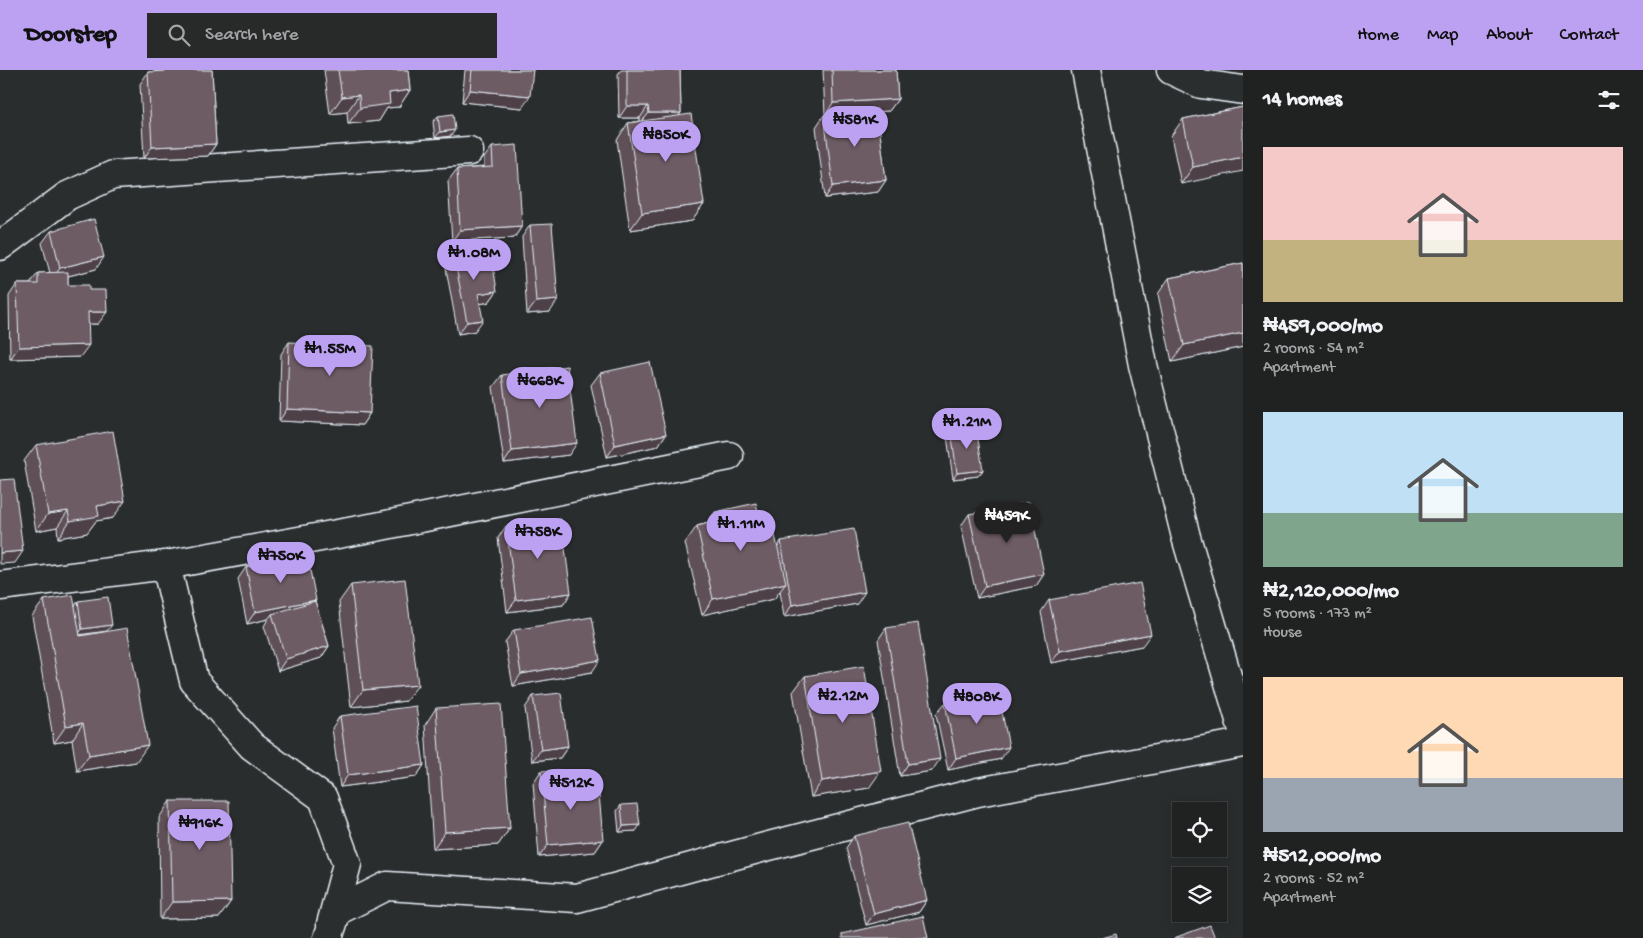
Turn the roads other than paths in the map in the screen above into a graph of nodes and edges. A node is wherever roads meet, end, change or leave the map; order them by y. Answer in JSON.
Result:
{"nodes":[{"id":1,"x":1086,"y":70,"type":"edge"},
{"id":2,"x":1171,"y":70,"type":"edge"},
{"id":3,"x":1243,"y":90,"type":"edge"},
{"id":4,"x":469,"y":151,"type":"dead end"},
{"id":5,"x":0,"y":246,"type":"edge"},
{"id":6,"x":729,"y":456,"type":"dead end"},
{"id":7,"x":166,"y":565,"type":"junction"},
{"id":8,"x":0,"y":586,"type":"edge"},
{"id":9,"x":1243,"y":730,"type":"edge"},
{"id":10,"x":1243,"y":743,"type":"edge"},
{"id":11,"x":328,"y":938,"type":"edge"}],
"edges":[{"from":1,"to":9,"type":"street"},
{"from":2,"to":3,"type":"street"},
{"from":4,"to":5,"type":"street"},
{"from":6,"to":7,"type":"street"},
{"from":7,"to":8,"type":"street"},
{"from":7,"to":11,"type":"street"},
{"from":10,"to":11,"type":"street"}]}
